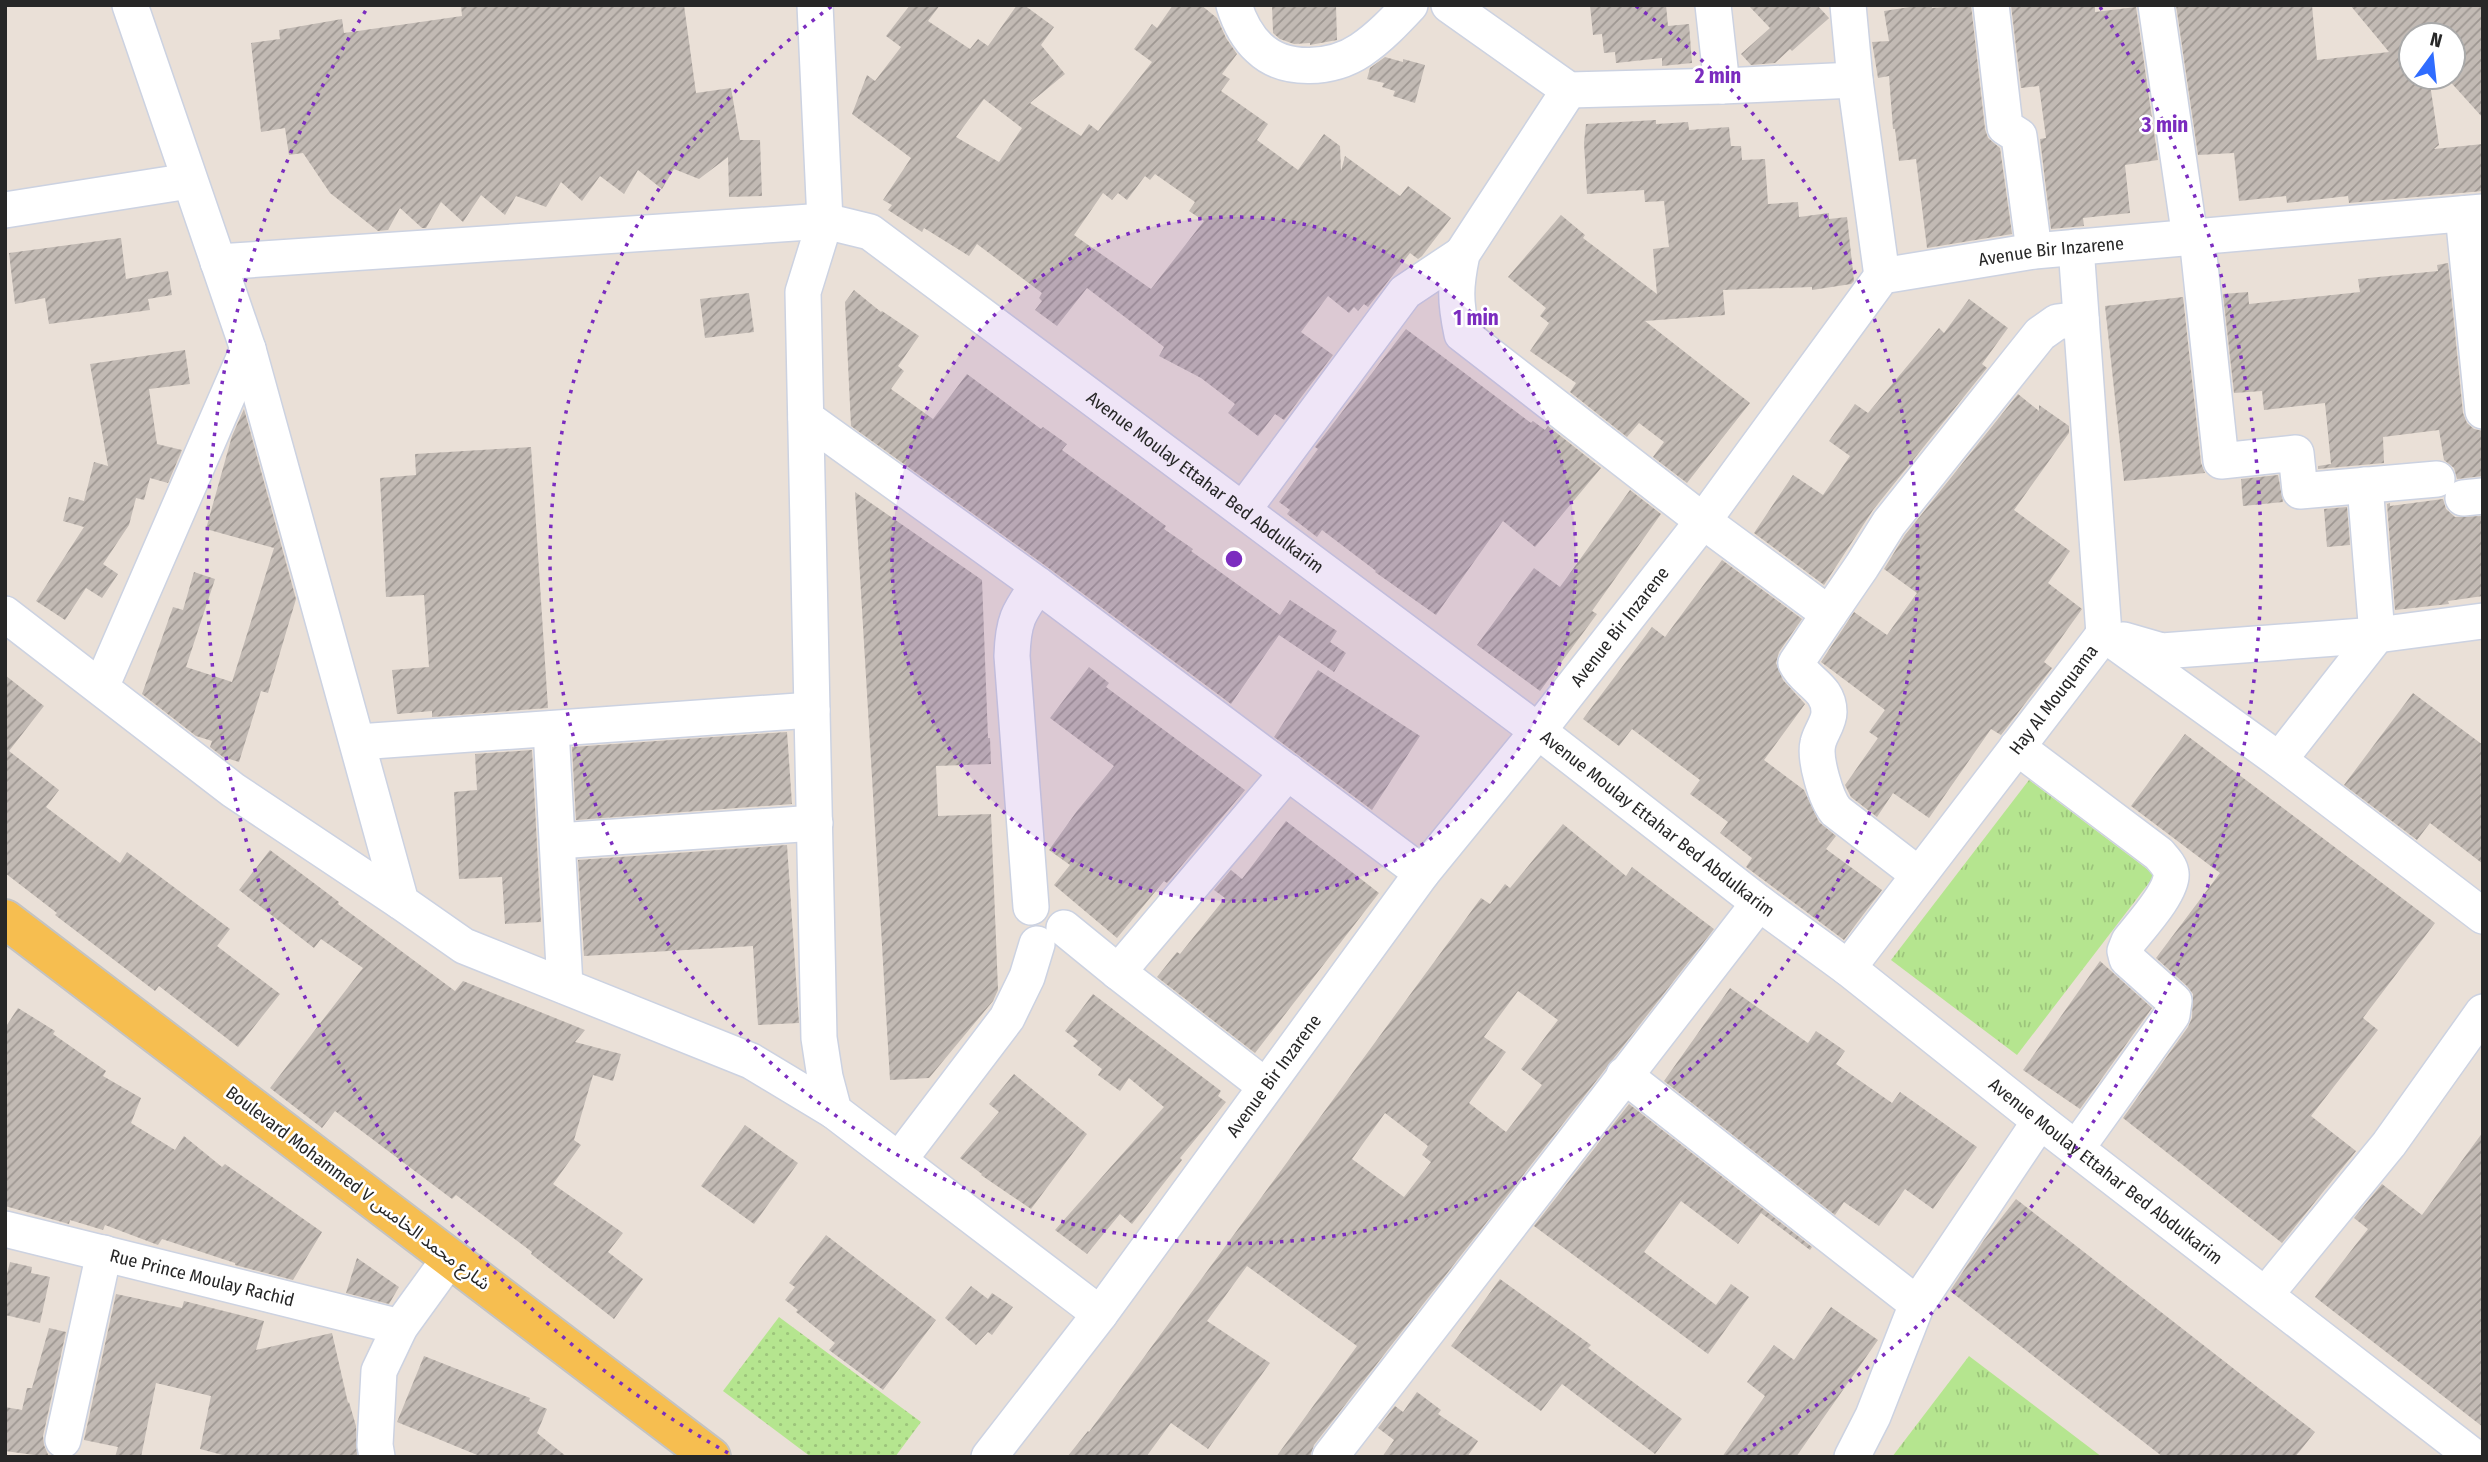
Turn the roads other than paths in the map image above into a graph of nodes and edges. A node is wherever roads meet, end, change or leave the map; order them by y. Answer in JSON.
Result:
{"nodes":[{"id":1,"x":130,"y":5,"type":"edge"},
{"id":2,"x":815,"y":5,"type":"edge"},
{"id":3,"x":1234,"y":5,"type":"edge"},
{"id":4,"x":1410,"y":5,"type":"edge"},
{"id":5,"x":1449,"y":5,"type":"edge"},
{"id":6,"x":1713,"y":5,"type":"edge"},
{"id":7,"x":1848,"y":5,"type":"edge"},
{"id":8,"x":1991,"y":5,"type":"edge"},
{"id":9,"x":2156,"y":5,"type":"edge"},
{"id":10,"x":1856,"y":80,"type":"junction"},
{"id":11,"x":1722,"y":86,"type":"junction"},
{"id":12,"x":1569,"y":90,"type":"junction"},
{"id":13,"x":189,"y":181,"type":"junction"},
{"id":14,"x":5,"y":210,"type":"edge"},
{"id":15,"x":2473,"y":213,"type":"edge"},
{"id":16,"x":824,"y":221,"type":"junction"},
{"id":17,"x":2194,"y":237,"type":"junction"},
{"id":18,"x":2076,"y":247,"type":"junction"},
{"id":19,"x":2035,"y":251,"type":"junction"},
{"id":20,"x":1462,"y":254,"type":"junction"},
{"id":21,"x":218,"y":262,"type":"junction"},
{"id":22,"x":1882,"y":276,"type":"junction"},
{"id":23,"x":2081,"y":319,"type":"junction"},
{"id":24,"x":248,"y":349,"type":"junction"},
{"id":25,"x":2483,"y":411,"type":"edge"},
{"id":26,"x":806,"y":418,"type":"junction"},
{"id":27,"x":2365,"y":485,"type":"junction"},
{"id":28,"x":2461,"y":491,"type":"edge"},
{"id":29,"x":1243,"y":510,"type":"junction"},
{"id":30,"x":1703,"y":521,"type":"junction"},
{"id":31,"x":1038,"y":585,"type":"junction"},
{"id":32,"x":5,"y":614,"type":"edge"},
{"id":33,"x":1829,"y":614,"type":"junction"},
{"id":34,"x":2483,"y":621,"type":"edge"},
{"id":35,"x":2104,"y":634,"type":"junction"},
{"id":36,"x":2376,"y":635,"type":"junction"},
{"id":37,"x":102,"y":687,"type":"junction"},
{"id":38,"x":812,"y":710,"type":"junction"},
{"id":39,"x":551,"y":729,"type":"junction"},
{"id":40,"x":1538,"y":731,"type":"junction"},
{"id":41,"x":358,"y":742,"type":"junction"},
{"id":42,"x":2017,"y":747,"type":"junction"},
{"id":43,"x":2279,"y":760,"type":"junction"},
{"id":44,"x":1288,"y":772,"type":"junction"},
{"id":45,"x":815,"y":823,"type":"junction"},
{"id":46,"x":558,"y":841,"type":"junction"},
{"id":47,"x":1422,"y":873,"type":"junction"},
{"id":48,"x":1919,"y":875,"type":"junction"},
{"id":49,"x":401,"y":902,"type":"junction"},
{"id":50,"x":1759,"y":902,"type":"junction"},
{"id":51,"x":2483,"y":916,"type":"edge"},
{"id":52,"x":5,"y":919,"type":"edge"},
{"id":53,"x":1051,"y":936,"type":"junction"},
{"id":54,"x":1848,"y":968,"type":"junction"},
{"id":55,"x":1118,"y":972,"type":"junction"},
{"id":56,"x":565,"y":986,"type":"junction"},
{"id":57,"x":2483,"y":1012,"type":"edge"},
{"id":58,"x":1625,"y":1075,"type":"junction"},
{"id":59,"x":1265,"y":1086,"type":"junction"},
{"id":60,"x":834,"y":1111,"type":"junction"},
{"id":61,"x":2040,"y":1121,"type":"junction"},
{"id":62,"x":2076,"y":1149,"type":"junction"},
{"id":63,"x":899,"y":1160,"type":"junction"},
{"id":64,"x":5,"y":1229,"type":"edge"},
{"id":65,"x":104,"y":1253,"type":"junction"},
{"id":66,"x":450,"y":1258,"type":"junction"},
{"id":67,"x":2266,"y":1294,"type":"junction"},
{"id":68,"x":1917,"y":1304,"type":"junction"},
{"id":69,"x":1100,"y":1314,"type":"junction"},
{"id":70,"x":400,"y":1327,"type":"junction"},
{"id":71,"x":63,"y":1440,"type":"dead end"},
{"id":72,"x":377,"y":1457,"type":"edge"},
{"id":73,"x":711,"y":1457,"type":"edge"},
{"id":74,"x":989,"y":1457,"type":"edge"},
{"id":75,"x":1330,"y":1457,"type":"edge"},
{"id":76,"x":1852,"y":1457,"type":"edge"},
{"id":77,"x":2474,"y":1457,"type":"edge"}],
"edges":[{"from":1,"to":13,"type":"street"},
{"from":2,"to":16,"type":"street"},
{"from":3,"to":4,"type":"street"},
{"from":5,"to":12,"type":"street"},
{"from":6,"to":11,"type":"street"},
{"from":7,"to":10,"type":"street"},
{"from":8,"to":19,"type":"street"},
{"from":9,"to":17,"type":"street"},
{"from":10,"to":11,"type":"street"},
{"from":10,"to":22,"type":"street"},
{"from":11,"to":12,"type":"street"},
{"from":12,"to":20,"type":"street"},
{"from":13,"to":14,"type":"street"},
{"from":13,"to":21,"type":"street"},
{"from":15,"to":17,"type":"street","name":"Avenue Bir Inzarene"},
{"from":15,"to":25,"type":"street"},
{"from":16,"to":21,"type":"street","name":"Avenue Moulay Ettahar Bed Abdulkarim"},
{"from":16,"to":26,"type":"street"},
{"from":16,"to":29,"type":"street","name":"Avenue Moulay Ettahar Bed Abdulkarim"},
{"from":17,"to":18,"type":"street","name":"Avenue Bir Inzarene"},
{"from":17,"to":27,"type":"street"},
{"from":18,"to":19,"type":"street","name":"Avenue Bir Inzarene"},
{"from":18,"to":23,"type":"street"},
{"from":19,"to":22,"type":"street","name":"Avenue Bir Inzarene"},
{"from":20,"to":29,"type":"street"},
{"from":20,"to":30,"type":"street"},
{"from":21,"to":24,"type":"street"},
{"from":22,"to":30,"type":"street","name":"Avenue Bir Inzarene"},
{"from":23,"to":33,"type":"street"},
{"from":23,"to":35,"type":"street"},
{"from":24,"to":37,"type":"street"},
{"from":24,"to":41,"type":"street"},
{"from":26,"to":31,"type":"street"},
{"from":26,"to":38,"type":"street"},
{"from":27,"to":28,"type":"street"},
{"from":27,"to":36,"type":"street"},
{"from":29,"to":40,"type":"street","name":"Avenue Moulay Ettahar Bed Abdulkarim"},
{"from":30,"to":33,"type":"street"},
{"from":30,"to":40,"type":"street","name":"Avenue Bir Inzarene"},
{"from":31,"to":44,"type":"street"},
{"from":31,"to":53,"type":"street"},
{"from":32,"to":37,"type":"street"},
{"from":33,"to":48,"type":"street"},
{"from":34,"to":36,"type":"street","name":"Hay Al Mouquama"},
{"from":35,"to":36,"type":"street","name":"Hay Al Mouquama"},
{"from":35,"to":42,"type":"street","name":"Hay Al Mouquama"},
{"from":35,"to":43,"type":"street"},
{"from":36,"to":43,"type":"street"},
{"from":37,"to":49,"type":"street"},
{"from":38,"to":39,"type":"street"},
{"from":38,"to":45,"type":"street"},
{"from":39,"to":41,"type":"street"},
{"from":39,"to":46,"type":"street"},
{"from":40,"to":47,"type":"street","name":"Avenue Bir Inzarene"},
{"from":40,"to":50,"type":"street","name":"Avenue Moulay Ettahar Bed Abdulkarim"},
{"from":41,"to":49,"type":"street"},
{"from":42,"to":48,"type":"street","name":"Hay Al Mouquama"},
{"from":42,"to":62,"type":"street"},
{"from":43,"to":51,"type":"street"},
{"from":44,"to":47,"type":"street"},
{"from":44,"to":55,"type":"street"},
{"from":45,"to":46,"type":"street"},
{"from":45,"to":60,"type":"street"},
{"from":46,"to":56,"type":"street"},
{"from":47,"to":59,"type":"street","name":"Avenue Bir Inzarene"},
{"from":48,"to":54,"type":"street","name":"Hay Al Mouquama"},
{"from":49,"to":56,"type":"street"},
{"from":50,"to":54,"type":"street","name":"Avenue Moulay Ettahar Bed Abdulkarim"},
{"from":50,"to":58,"type":"street"},
{"from":52,"to":66,"type":"main road","name":"Boulevard Mohammed V شارع محمد الخامس"},
{"from":53,"to":55,"type":"street"},
{"from":53,"to":63,"type":"street"},
{"from":54,"to":61,"type":"street","name":"Avenue Moulay Ettahar Bed Abdulkarim"},
{"from":55,"to":59,"type":"street"},
{"from":56,"to":60,"type":"street"},
{"from":57,"to":67,"type":"street"},
{"from":58,"to":68,"type":"street"},
{"from":58,"to":75,"type":"street"},
{"from":59,"to":69,"type":"street","name":"Avenue Bir Inzarene"},
{"from":60,"to":63,"type":"street"},
{"from":61,"to":62,"type":"street","name":"Avenue Moulay Ettahar Bed Abdulkarim"},
{"from":61,"to":68,"type":"street"},
{"from":62,"to":67,"type":"street","name":"Avenue Moulay Ettahar Bed Abdulkarim"},
{"from":63,"to":69,"type":"street"},
{"from":64,"to":65,"type":"street","name":"Rue Prince Moulay Rachid"},
{"from":65,"to":70,"type":"street","name":"Rue Prince Moulay Rachid"},
{"from":65,"to":71,"type":"street"},
{"from":66,"to":70,"type":"street"},
{"from":66,"to":73,"type":"main road","name":"Boulevard Mohammed V شارع محمد الخامس"},
{"from":67,"to":77,"type":"street","name":"Avenue Moulay Ettahar Bed Abdulkarim"},
{"from":68,"to":76,"type":"street"},
{"from":69,"to":74,"type":"street","name":"Avenue Bir Inzarene"},
{"from":70,"to":72,"type":"street"}]}
